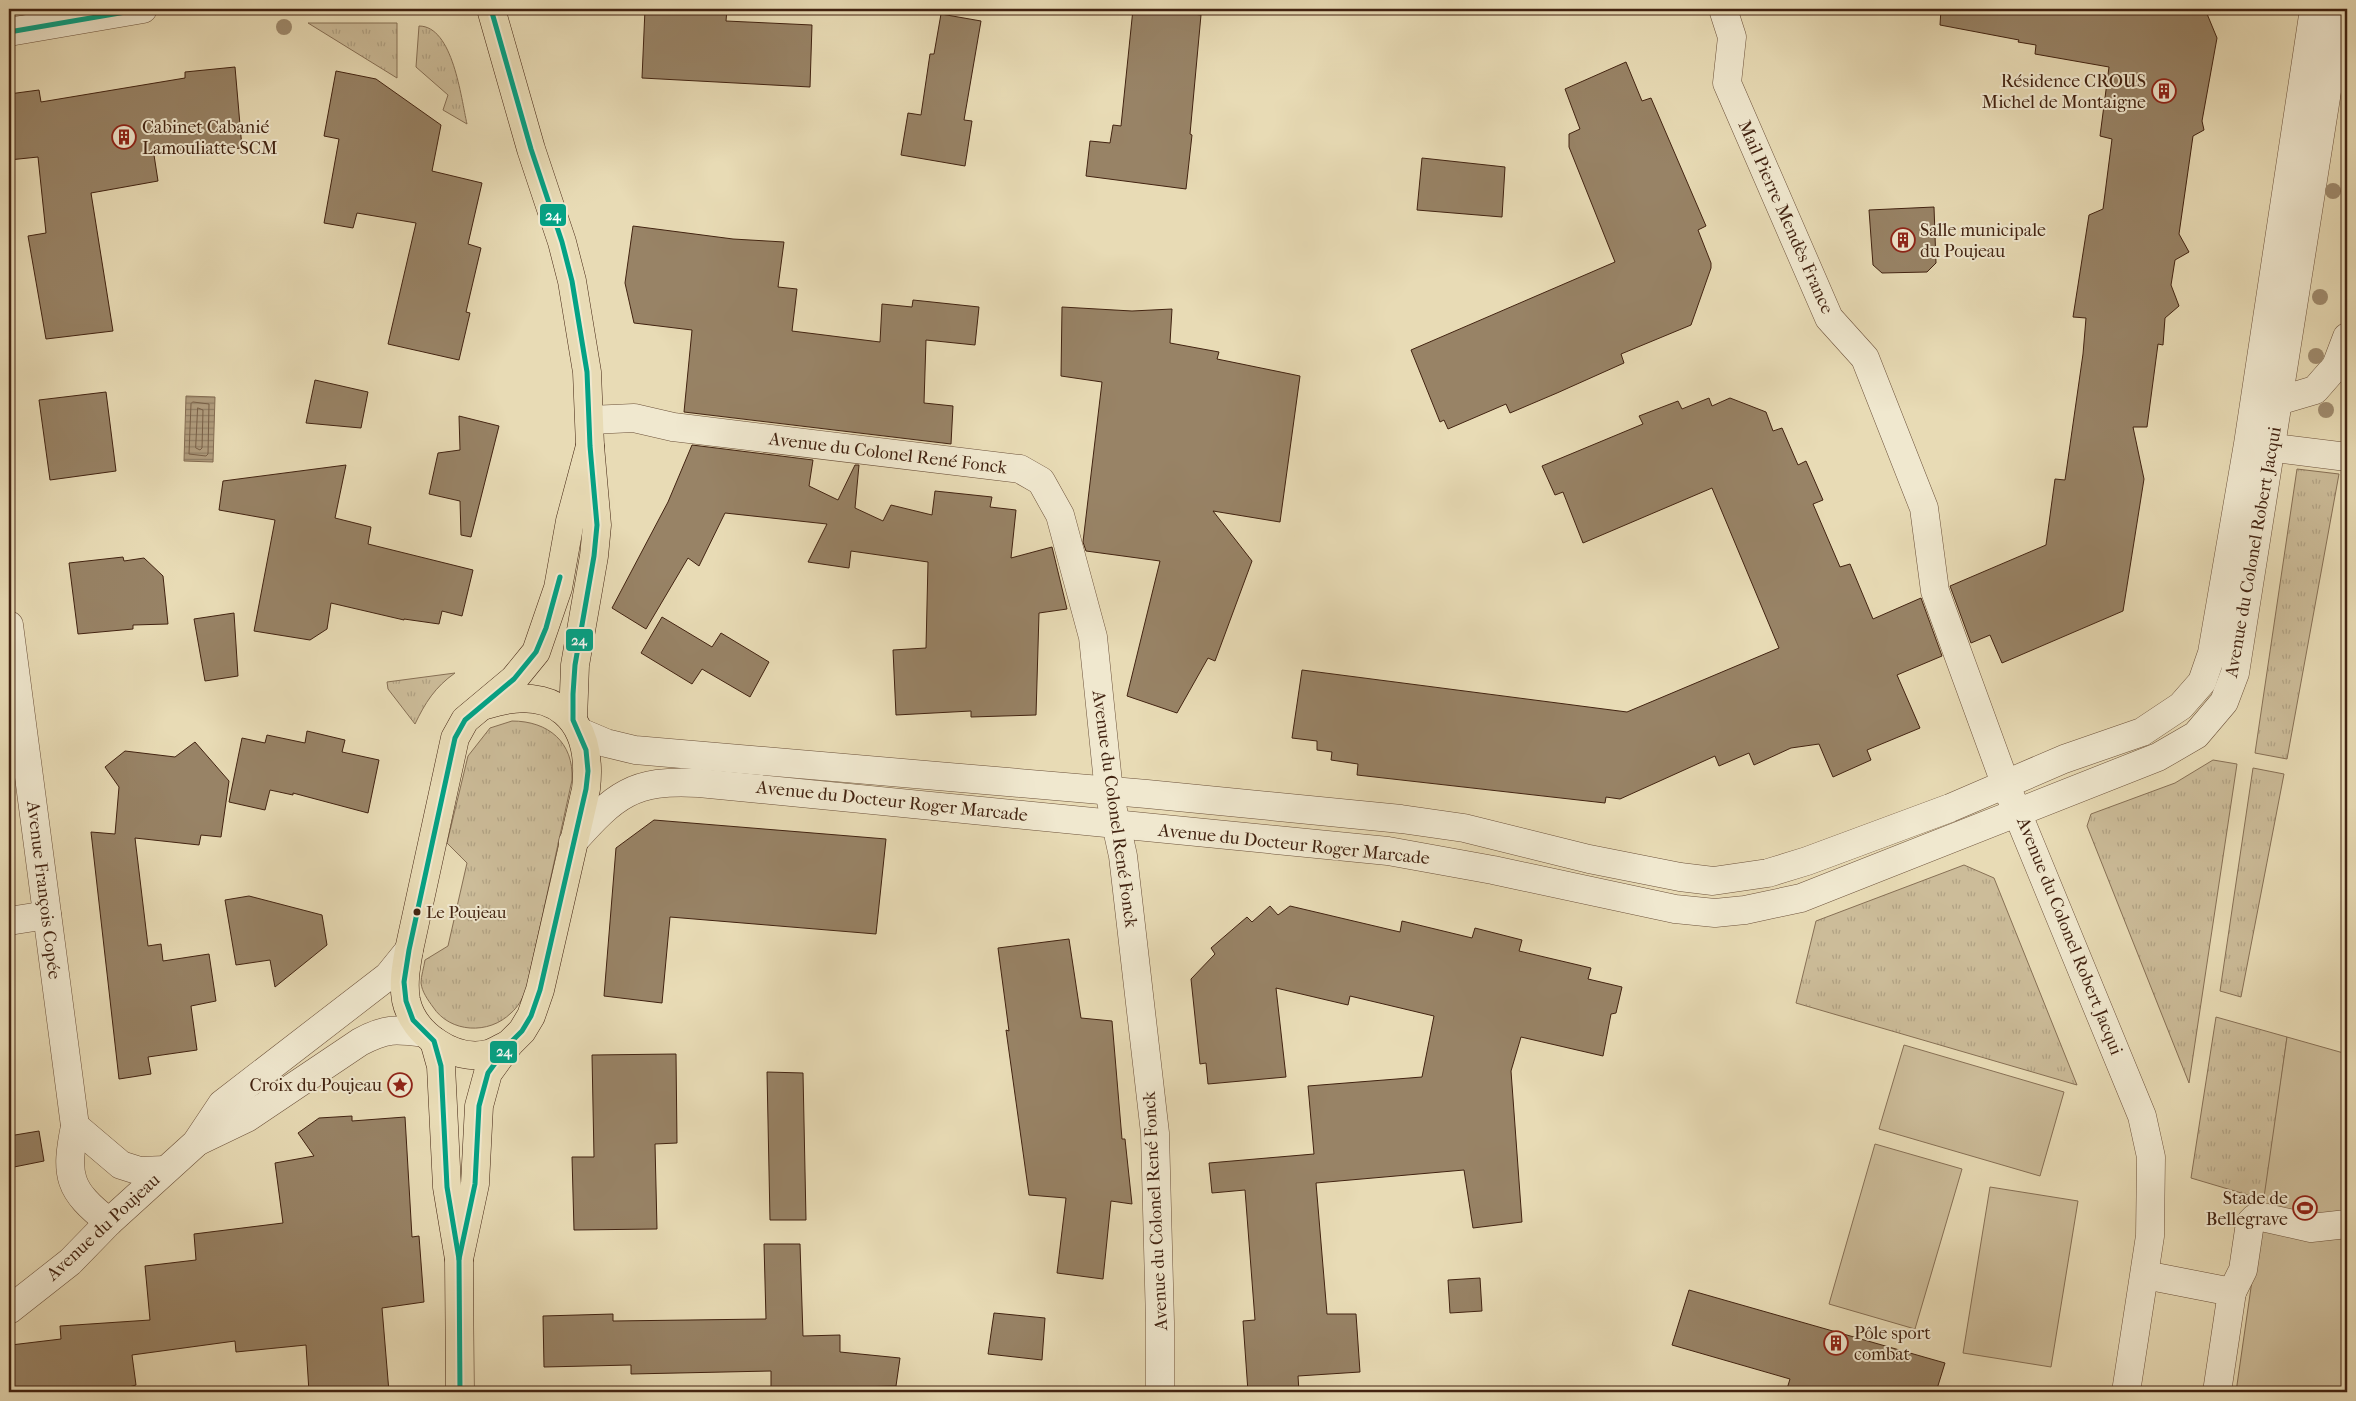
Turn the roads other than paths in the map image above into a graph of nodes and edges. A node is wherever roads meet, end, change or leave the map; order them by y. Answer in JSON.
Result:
{"nodes":[{"id":1,"x":143,"y":9,"type":"edge"},
{"id":2,"x":491,"y":9,"type":"edge"},
{"id":3,"x":1722,"y":9,"type":"edge"},
{"id":4,"x":2314,"y":9,"type":"edge"},
{"id":5,"x":2340,"y":9,"type":"edge"},
{"id":6,"x":9,"y":32,"type":"edge"},
{"id":7,"x":2347,"y":337,"type":"edge"},
{"id":8,"x":2278,"y":400,"type":"junction"},
{"id":9,"x":590,"y":433,"type":"junction"},
{"id":10,"x":2260,"y":446,"type":"junction"},
{"id":11,"x":2347,"y":458,"type":"edge"},
{"id":12,"x":9,"y":625,"type":"edge"},
{"id":13,"x":485,"y":705,"type":"junction"},
{"id":14,"x":577,"y":726,"type":"junction"},
{"id":15,"x":2005,"y":783,"type":"junction"},
{"id":16,"x":1109,"y":792,"type":"junction"},
{"id":17,"x":2016,"y":812,"type":"junction"},
{"id":18,"x":1116,"y":825,"type":"junction"},
{"id":19,"x":573,"y":842,"type":"junction"},
{"id":20,"x":47,"y":915,"type":"junction"},
{"id":21,"x":9,"y":921,"type":"edge"},
{"id":22,"x":409,"y":950,"type":"junction"},
{"id":23,"x":429,"y":1037,"type":"junction"},
{"id":24,"x":509,"y":1044,"type":"junction"},
{"id":25,"x":75,"y":1126,"type":"junction"},
{"id":26,"x":196,"y":1143,"type":"junction"},
{"id":27,"x":166,"y":1170,"type":"junction"},
{"id":28,"x":109,"y":1222,"type":"junction"},
{"id":29,"x":2347,"y":1224,"type":"edge"},
{"id":30,"x":459,"y":1259,"type":"junction"},
{"id":31,"x":2145,"y":1275,"type":"junction"},
{"id":32,"x":2232,"y":1292,"type":"junction"},
{"id":33,"x":9,"y":1310,"type":"edge"},
{"id":34,"x":460,"y":1392,"type":"edge"},
{"id":35,"x":1160,"y":1392,"type":"edge"},
{"id":36,"x":2126,"y":1392,"type":"edge"},
{"id":37,"x":2217,"y":1392,"type":"edge"}],
"edges":[{"from":1,"to":6,"type":"street"},
{"from":2,"to":9,"type":"main road"},
{"from":3,"to":15,"type":"street","name":"Mail Pierre Mendès France"},
{"from":4,"to":10,"type":"street","name":"Avenue du Colonel Robert Jacqui"},
{"from":5,"to":8,"type":"street","name":"Avenue du Colonel Robert Jacqui"},
{"from":7,"to":8,"type":"street"},
{"from":8,"to":10,"type":"street","name":"Avenue du Colonel Robert Jacqui"},
{"from":9,"to":13,"type":"main road"},
{"from":9,"to":14,"type":"main road"},
{"from":9,"to":16,"type":"street","name":"Avenue du Colonel René Fonck"},
{"from":10,"to":11,"type":"street"},
{"from":10,"to":15,"type":"street","name":"Avenue du Colonel Robert Jacqui"},
{"from":10,"to":17,"type":"street","name":"Avenue du Colonel Robert Jacqui"},
{"from":12,"to":20,"type":"street","name":"Avenue François Copée"},
{"from":13,"to":14,"type":"main road"},
{"from":13,"to":22,"type":"main road"},
{"from":14,"to":16,"type":"street","name":"Avenue du Docteur Roger Marcade"},
{"from":14,"to":19,"type":"main road"},
{"from":15,"to":16,"type":"street","name":"Avenue du Docteur Roger Marcade"},
{"from":15,"to":17,"type":"street","name":"Mail Pierre Mendès France"},
{"from":16,"to":18,"type":"street","name":"Avenue du Colonel René Fonck"},
{"from":17,"to":18,"type":"street","name":"Avenue du Docteur Roger Marcade"},
{"from":17,"to":31,"type":"street","name":"Avenue du Colonel Robert Jacqui"},
{"from":18,"to":19,"type":"street","name":"Avenue du Docteur Roger Marcade"},
{"from":18,"to":35,"type":"street","name":"Avenue du Colonel René Fonck"},
{"from":19,"to":24,"type":"main road"},
{"from":20,"to":21,"type":"street"},
{"from":20,"to":25,"type":"street","name":"Avenue François Copée"},
{"from":22,"to":23,"type":"main road"},
{"from":22,"to":26,"type":"street","name":"Avenue du Poujeau"},
{"from":23,"to":24,"type":"main road"},
{"from":23,"to":26,"type":"street","name":"Avenue du Poujeau"},
{"from":23,"to":30,"type":"main road"},
{"from":24,"to":30,"type":"main road"},
{"from":25,"to":27,"type":"street"},
{"from":25,"to":28,"type":"street","name":"Avenue François Copée"},
{"from":26,"to":27,"type":"street","name":"Avenue du Poujeau"},
{"from":27,"to":28,"type":"street","name":"Avenue du Poujeau"},
{"from":28,"to":33,"type":"street","name":"Avenue du Poujeau"},
{"from":29,"to":32,"type":"street"},
{"from":30,"to":34,"type":"main road"},
{"from":31,"to":32,"type":"street"},
{"from":31,"to":36,"type":"street","name":"Avenue du Colonel Robert Jacqui"},
{"from":32,"to":37,"type":"street"}]}
